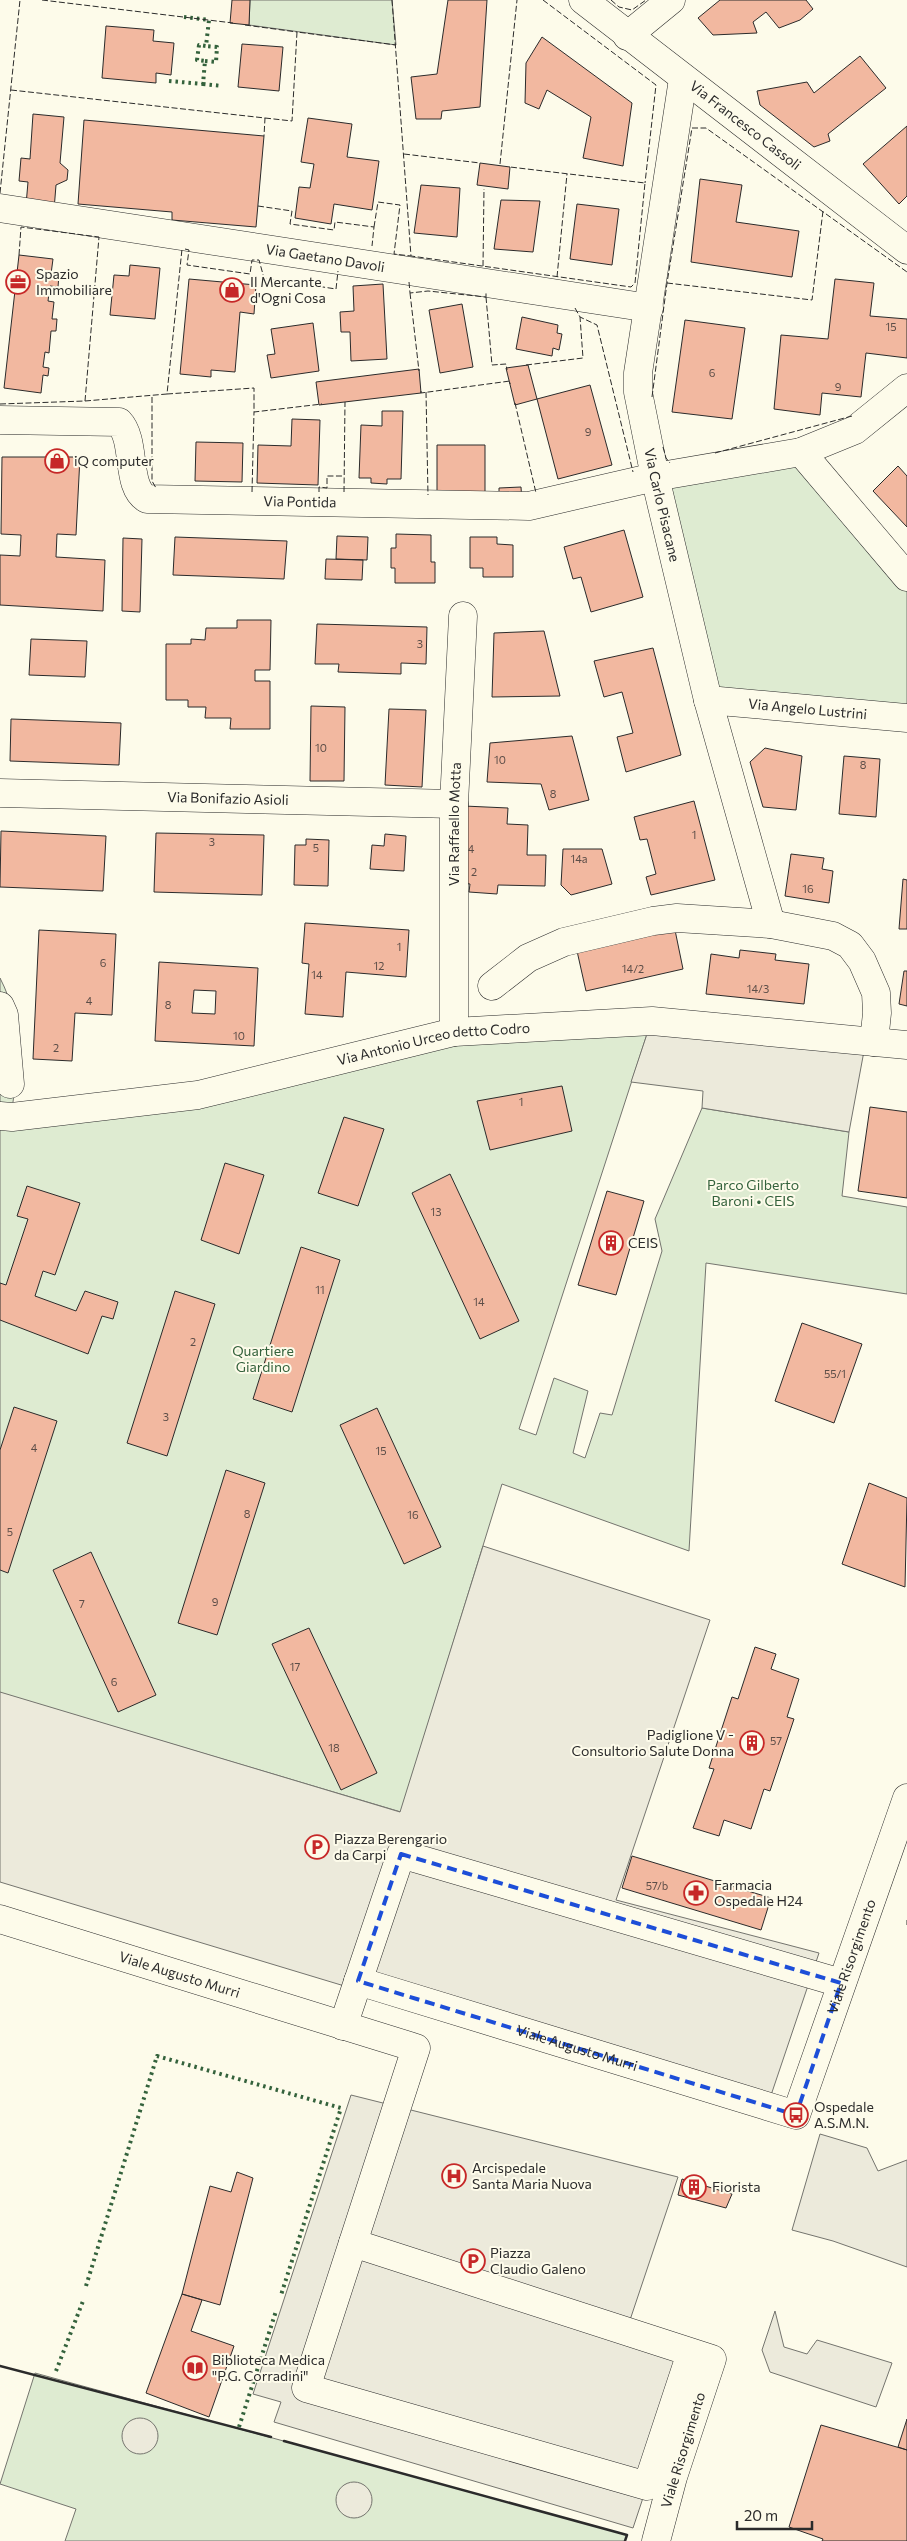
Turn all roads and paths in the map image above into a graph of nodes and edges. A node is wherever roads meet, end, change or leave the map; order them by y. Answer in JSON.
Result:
{"nodes":[{"id":1,"x":583,"y":0,"type":"edge"},
{"id":2,"x":672,"y":0,"type":"edge"},
{"id":3,"x":627,"y":36,"type":"junction"},
{"id":4,"x":683,"y":79,"type":"junction"},
{"id":5,"x":0,"y":208,"type":"edge"},
{"id":6,"x":907,"y":250,"type":"edge"},
{"id":7,"x":649,"y":308,"type":"junction"},
{"id":8,"x":907,"y":388,"type":"edge"},
{"id":9,"x":0,"y":420,"type":"edge"},
{"id":10,"x":802,"y":452,"type":"junction"},
{"id":11,"x":655,"y":477,"type":"junction"},
{"id":12,"x":907,"y":577,"type":"edge"},
{"id":13,"x":463,"y":616,"type":"dead end"},
{"id":14,"x":708,"y":700,"type":"junction"},
{"id":15,"x":907,"y":718,"type":"edge"},
{"id":16,"x":0,"y":793,"type":"edge"},
{"id":17,"x":454,"y":804,"type":"junction"},
{"id":18,"x":771,"y":924,"type":"junction"},
{"id":19,"x":492,"y":986,"type":"dead end"},
{"id":20,"x":0,"y":1006,"type":"edge"},
{"id":21,"x":454,"y":1032,"type":"junction"},
{"id":22,"x":874,"y":1042,"type":"junction"},
{"id":23,"x":907,"y":1045,"type":"edge"},
{"id":24,"x":10,"y":1084,"type":"dead end"},
{"id":25,"x":0,"y":1116,"type":"edge"},
{"id":26,"x":907,"y":1798,"type":"edge"},
{"id":27,"x":0,"y":1919,"type":"edge"},
{"id":28,"x":358,"y":1981,"type":"junction"},
{"id":29,"x":841,"y":1983,"type":"junction"},
{"id":30,"x":343,"y":2026,"type":"junction"},
{"id":31,"x":796,"y":2115,"type":"joint"},
{"id":32,"x":353,"y":2243,"type":"junction"},
{"id":33,"x":663,"y":2474,"type":"junction"},
{"id":34,"x":656,"y":2541,"type":"edge"}],
"edges":[{"from":1,"to":3,"type":"street","name":"Via Francesco Cassoli"},
{"from":2,"to":3,"type":"street"},
{"from":3,"to":4,"type":"street","name":"Via Francesco Cassoli"},
{"from":4,"to":6,"type":"street","name":"Via Francesco Cassoli"},
{"from":4,"to":7,"type":"street","name":"Via Carlo Pisacane"},
{"from":5,"to":7,"type":"street","name":"Via Gaetano Davoli"},
{"from":7,"to":11,"type":"street","name":"Via Carlo Pisacane"},
{"from":8,"to":10,"type":"street"},
{"from":9,"to":11,"type":"street","name":"Via Pontida"},
{"from":10,"to":11,"type":"street"},
{"from":10,"to":12,"type":"street"},
{"from":11,"to":14,"type":"street","name":"Via Carlo Pisacane"},
{"from":13,"to":17,"type":"street","name":"Via Raffaello Motta"},
{"from":14,"to":15,"type":"street","name":"Via Angelo Lustrini"},
{"from":14,"to":18,"type":"street","name":"Via Carlo Pisacane"},
{"from":16,"to":17,"type":"street","name":"Via Bonifazio Asioli"},
{"from":17,"to":21,"type":"street","name":"Via Raffaello Motta"},
{"from":18,"to":19,"type":"street"},
{"from":18,"to":22,"type":"street"},
{"from":20,"to":24,"type":"street"},
{"from":21,"to":22,"type":"street","name":"Via Antonio Urceo detto Codro"},
{"from":21,"to":25,"type":"street","name":"Via Antonio Urceo detto Codro"},
{"from":22,"to":23,"type":"street","name":"Via Antonio Urceo detto Codro"},
{"from":26,"to":29,"type":"street","name":"Viale Risorgimento"},
{"from":27,"to":30,"type":"street","name":"Viale Augusto Murri"},
{"from":28,"to":29,"type":"street"},
{"from":28,"to":30,"type":"street"},
{"from":28,"to":31,"type":"street","name":"Viale Augusto Murri"},
{"from":29,"to":31,"type":"street","name":"Viale Risorgimento"},
{"from":30,"to":32,"type":"street","name":"Viale Augusto Murri"},
{"from":32,"to":33,"type":"street","name":"Viale Risorgimento"},
{"from":32,"to":33,"type":"street"},
{"from":33,"to":34,"type":"street","name":"Viale Risorgimento"}]}
